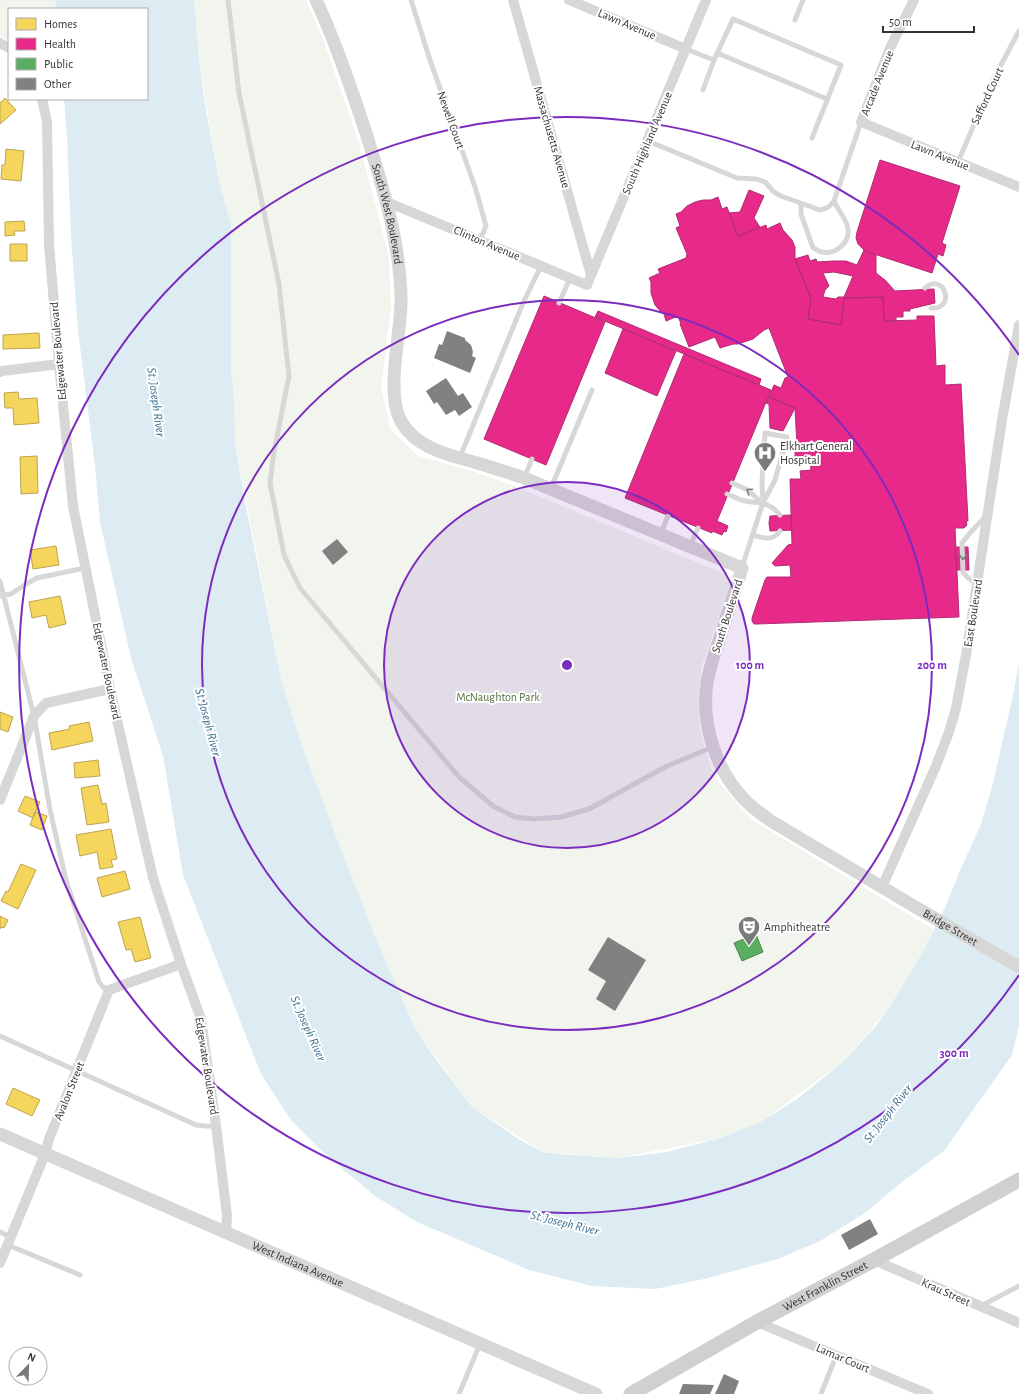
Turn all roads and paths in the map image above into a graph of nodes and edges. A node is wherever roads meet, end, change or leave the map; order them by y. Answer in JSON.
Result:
{"nodes":[{"id":1,"x":228,"y":0,"type":"edge"},
{"id":2,"x":316,"y":0,"type":"edge"},
{"id":3,"x":411,"y":0,"type":"edge"},
{"id":4,"x":513,"y":0,"type":"edge"},
{"id":5,"x":569,"y":0,"type":"edge"},
{"id":6,"x":706,"y":0,"type":"edge"},
{"id":7,"x":803,"y":0,"type":"edge"},
{"id":8,"x":914,"y":0,"type":"edge"},
{"id":9,"x":795,"y":20,"type":"dead end"},
{"id":10,"x":1019,"y":31,"type":"edge"},
{"id":11,"x":686,"y":49,"type":"junction"},
{"id":12,"x":717,"y":53,"type":"junction"},
{"id":13,"x":714,"y":60,"type":"junction"},
{"id":14,"x":703,"y":90,"type":"dead end"},
{"id":15,"x":827,"y":99,"type":"junction"},
{"id":16,"x":42,"y":100,"type":"edge"},
{"id":17,"x":861,"y":122,"type":"junction"},
{"id":18,"x":812,"y":138,"type":"dead end"},
{"id":19,"x":648,"y":141,"type":"junction"},
{"id":20,"x":958,"y":162,"type":"junction"},
{"id":21,"x":1019,"y":187,"type":"edge"},
{"id":22,"x":834,"y":201,"type":"junction"},
{"id":23,"x":387,"y":202,"type":"junction"},
{"id":24,"x":801,"y":204,"type":"junction"},
{"id":25,"x":480,"y":240,"type":"junction"},
{"id":26,"x":541,"y":266,"type":"junction"},
{"id":27,"x":591,"y":275,"type":"junction"},
{"id":28,"x":570,"y":278,"type":"junction"},
{"id":29,"x":587,"y":285,"type":"joint"},
{"id":30,"x":925,"y":288,"type":"dead end"},
{"id":31,"x":559,"y":303,"type":"dead end"},
{"id":32,"x":931,"y":308,"type":"dead end"},
{"id":33,"x":1019,"y":326,"type":"edge"},
{"id":34,"x":59,"y":364,"type":"junction"},
{"id":35,"x":0,"y":372,"type":"edge"},
{"id":36,"x":592,"y":390,"type":"dead end"},
{"id":37,"x":411,"y":434,"type":"joint"},
{"id":38,"x":459,"y":458,"type":"junction"},
{"id":39,"x":532,"y":459,"type":"dead end"},
{"id":40,"x":524,"y":478,"type":"junction"},
{"id":41,"x":732,"y":483,"type":"dead end"},
{"id":42,"x":551,"y":489,"type":"junction"},
{"id":43,"x":727,"y":494,"type":"dead end"},
{"id":44,"x":763,"y":503,"type":"junction"},
{"id":45,"x":988,"y":514,"type":"junction"},
{"id":46,"x":780,"y":515,"type":"dead end"},
{"id":47,"x":668,"y":516,"type":"dead end"},
{"id":48,"x":698,"y":528,"type":"dead end"},
{"id":49,"x":780,"y":531,"type":"dead end"},
{"id":50,"x":660,"y":534,"type":"junction"},
{"id":51,"x":753,"y":535,"type":"junction"},
{"id":52,"x":690,"y":547,"type":"junction"},
{"id":53,"x":85,"y":568,"type":"junction"},
{"id":54,"x":742,"y":568,"type":"junction"},
{"id":55,"x":0,"y":581,"type":"edge"},
{"id":56,"x":977,"y":584,"type":"junction"},
{"id":57,"x":2,"y":596,"type":"edge"},
{"id":58,"x":110,"y":689,"type":"junction"},
{"id":59,"x":34,"y":716,"type":"junction"},
{"id":60,"x":713,"y":747,"type":"junction"},
{"id":61,"x":4,"y":776,"type":"edge"},
{"id":62,"x":0,"y":800,"type":"edge"},
{"id":63,"x":882,"y":887,"type":"junction"},
{"id":64,"x":181,"y":964,"type":"junction"},
{"id":65,"x":1019,"y":967,"type":"edge"},
{"id":66,"x":109,"y":990,"type":"junction"},
{"id":67,"x":0,"y":1036,"type":"edge"},
{"id":68,"x":77,"y":1071,"type":"junction"},
{"id":69,"x":216,"y":1126,"type":"junction"},
{"id":70,"x":0,"y":1134,"type":"edge"},
{"id":71,"x":45,"y":1154,"type":"junction"},
{"id":72,"x":1019,"y":1180,"type":"edge"},
{"id":73,"x":0,"y":1232,"type":"edge"},
{"id":74,"x":226,"y":1234,"type":"junction"},
{"id":75,"x":10,"y":1240,"type":"junction"},
{"id":76,"x":874,"y":1260,"type":"junction"},
{"id":77,"x":0,"y":1263,"type":"edge"},
{"id":78,"x":80,"y":1275,"type":"dead end"},
{"id":79,"x":1019,"y":1286,"type":"edge"},
{"id":80,"x":980,"y":1307,"type":"junction"},
{"id":81,"x":757,"y":1322,"type":"junction"},
{"id":82,"x":1019,"y":1323,"type":"edge"},
{"id":83,"x":480,"y":1344,"type":"junction"},
{"id":84,"x":836,"y":1356,"type":"junction"},
{"id":85,"x":460,"y":1394,"type":"edge"},
{"id":86,"x":596,"y":1394,"type":"edge"},
{"id":87,"x":631,"y":1394,"type":"edge"},
{"id":88,"x":821,"y":1394,"type":"edge"},
{"id":89,"x":928,"y":1394,"type":"edge"}],
"edges":[{"from":1,"to":60,"type":"lane"},
{"from":2,"to":23,"type":"street","name":"South West Boulevard"},
{"from":3,"to":25,"type":"lane","name":"Newell Court"},
{"from":4,"to":27,"type":"street","name":"Massachusetts Avenue"},
{"from":5,"to":11,"type":"street","name":"Lawn Avenue"},
{"from":6,"to":11,"type":"street","name":"South Highland Avenue"},
{"from":7,"to":9,"type":"lane"},
{"from":8,"to":17,"type":"street","name":"Arcade Avenue"},
{"from":10,"to":20,"type":"lane","name":"Safford Court"},
{"from":11,"to":13,"type":"lane"},
{"from":11,"to":19,"type":"street","name":"South Highland Avenue"},
{"from":12,"to":13,"type":"lane"},
{"from":12,"to":15,"type":"lane"},
{"from":12,"to":15,"type":"lane"},
{"from":13,"to":14,"type":"lane"},
{"from":15,"to":18,"type":"lane"},
{"from":16,"to":34,"type":"street","name":"Edgewater Boulevard"},
{"from":17,"to":20,"type":"street","name":"Lawn Avenue"},
{"from":17,"to":22,"type":"lane"},
{"from":19,"to":24,"type":"lane"},
{"from":19,"to":27,"type":"street","name":"South Highland Avenue"},
{"from":20,"to":21,"type":"street","name":"Lawn Avenue"},
{"from":22,"to":24,"type":"lane"},
{"from":22,"to":24,"type":"lane"},
{"from":23,"to":25,"type":"street","name":"Clinton Avenue"},
{"from":23,"to":37,"type":"street","name":"South West Boulevard"},
{"from":25,"to":26,"type":"street","name":"Clinton Avenue"},
{"from":26,"to":28,"type":"street","name":"Clinton Avenue"},
{"from":26,"to":38,"type":"lane"},
{"from":27,"to":29,"type":"street","name":"South Highland Avenue"},
{"from":28,"to":29,"type":"street","name":"Clinton Avenue"},
{"from":28,"to":31,"type":"lane"},
{"from":30,"to":32,"type":"lane"},
{"from":33,"to":45,"type":"street","name":"East Boulevard"},
{"from":34,"to":35,"type":"street"},
{"from":34,"to":53,"type":"street","name":"Edgewater Boulevard"},
{"from":36,"to":42,"type":"lane"},
{"from":37,"to":38,"type":"street","name":"South Boulevard"},
{"from":38,"to":40,"type":"street","name":"South Boulevard"},
{"from":39,"to":40,"type":"lane"},
{"from":40,"to":42,"type":"street","name":"South Boulevard"},
{"from":44,"to":41,"type":"lane","one_way":true},
{"from":42,"to":50,"type":"street","name":"South Boulevard"},
{"from":43,"to":44,"type":"lane"},
{"from":44,"to":44,"type":"lane"},
{"from":44,"to":46,"type":"lane"},
{"from":44,"to":51,"type":"lane"},
{"from":45,"to":56,"type":"street","name":"East Boulevard"},
{"from":45,"to":56,"type":"lane","one_way":true},
{"from":47,"to":50,"type":"lane"},
{"from":48,"to":52,"type":"lane"},
{"from":49,"to":51,"type":"lane"},
{"from":50,"to":52,"type":"street","name":"South Boulevard"},
{"from":51,"to":54,"type":"lane"},
{"from":52,"to":54,"type":"street","name":"South Boulevard"},
{"from":53,"to":57,"type":"lane"},
{"from":53,"to":58,"type":"street","name":"Edgewater Boulevard"},
{"from":54,"to":60,"type":"street","name":"South Boulevard"},
{"from":55,"to":57,"type":"lane"},
{"from":56,"to":63,"type":"street","name":"East Boulevard"},
{"from":57,"to":59,"type":"lane"},
{"from":58,"to":59,"type":"street"},
{"from":58,"to":64,"type":"street","name":"Edgewater Boulevard"},
{"from":59,"to":61,"type":"street"},
{"from":59,"to":66,"type":"lane"},
{"from":60,"to":63,"type":"street","name":"South Boulevard"},
{"from":61,"to":62,"type":"street"},
{"from":63,"to":65,"type":"street","name":"Bridge Street"},
{"from":64,"to":66,"type":"street"},
{"from":64,"to":69,"type":"street","name":"Edgewater Boulevard"},
{"from":66,"to":68,"type":"street","name":"Avalon Street"},
{"from":67,"to":68,"type":"lane"},
{"from":68,"to":69,"type":"lane"},
{"from":68,"to":71,"type":"street","name":"Avalon Street"},
{"from":69,"to":74,"type":"street","name":"Edgewater Boulevard"},
{"from":70,"to":71,"type":"street","name":"West Indiana Avenue"},
{"from":71,"to":74,"type":"street","name":"West Indiana Avenue"},
{"from":71,"to":75,"type":"street","name":"Avalon Street"},
{"from":72,"to":76,"type":"main road","name":"West Franklin Street"},
{"from":73,"to":75,"type":"lane"},
{"from":74,"to":83,"type":"street","name":"West Indiana Avenue"},
{"from":75,"to":77,"type":"street","name":"Avalon Street"},
{"from":75,"to":78,"type":"lane"},
{"from":76,"to":80,"type":"street","name":"Krau Street"},
{"from":76,"to":81,"type":"main road","name":"West Franklin Street"},
{"from":79,"to":80,"type":"lane"},
{"from":80,"to":82,"type":"street","name":"Krau Street"},
{"from":81,"to":84,"type":"street","name":"Lamar Court"},
{"from":81,"to":87,"type":"main road","name":"West Franklin Street"},
{"from":83,"to":85,"type":"lane"},
{"from":83,"to":86,"type":"street","name":"West Indiana Avenue"},
{"from":84,"to":88,"type":"lane"},
{"from":84,"to":89,"type":"street","name":"Lamar Court"}]}
